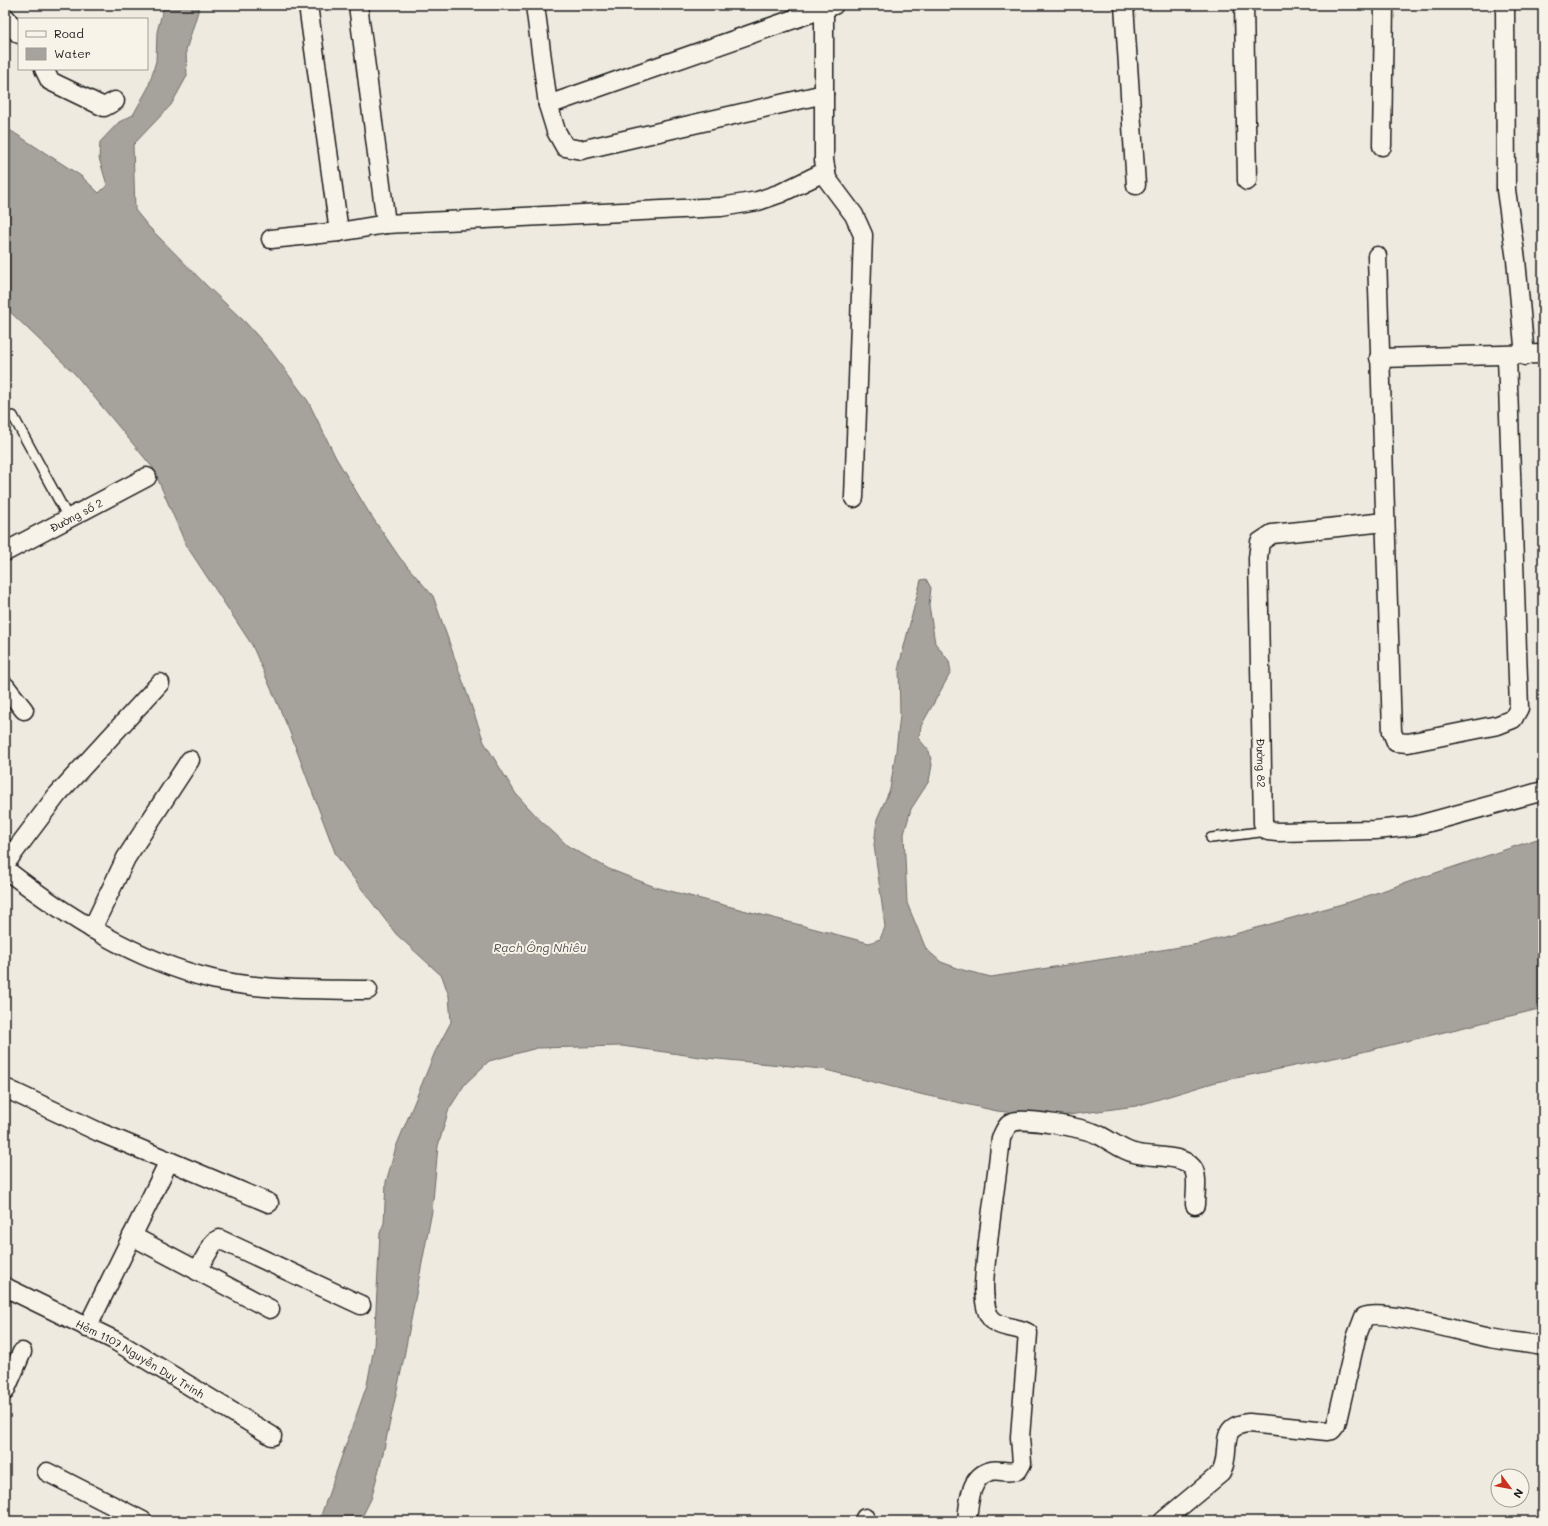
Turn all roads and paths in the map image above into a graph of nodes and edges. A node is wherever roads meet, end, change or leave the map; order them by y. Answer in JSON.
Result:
{"nodes":[{"id":1,"x":308,"y":5,"type":"edge"},
{"id":2,"x":358,"y":5,"type":"edge"},
{"id":3,"x":535,"y":5,"type":"edge"},
{"id":4,"x":1124,"y":5,"type":"edge"},
{"id":5,"x":1244,"y":5,"type":"edge"},
{"id":6,"x":1384,"y":5,"type":"edge"},
{"id":7,"x":1505,"y":5,"type":"edge"},
{"id":8,"x":830,"y":7,"type":"edge"},
{"id":9,"x":5,"y":17,"type":"edge"},
{"id":10,"x":18,"y":33,"type":"edge"},
{"id":11,"x":44,"y":70,"type":"edge"},
{"id":12,"x":824,"y":94,"type":"junction"},
{"id":13,"x":114,"y":101,"type":"dead end"},
{"id":14,"x":548,"y":106,"type":"junction"},
{"id":15,"x":1382,"y":146,"type":"dead end"},
{"id":16,"x":826,"y":171,"type":"junction"},
{"id":17,"x":1247,"y":181,"type":"dead end"},
{"id":18,"x":1136,"y":185,"type":"dead end"},
{"id":19,"x":386,"y":224,"type":"junction"},
{"id":20,"x":339,"y":232,"type":"junction"},
{"id":21,"x":271,"y":239,"type":"dead end"},
{"id":22,"x":1377,"y":256,"type":"dead end"},
{"id":23,"x":1543,"y":354,"type":"edge"},
{"id":24,"x":1516,"y":356,"type":"junction"},
{"id":25,"x":1379,"y":358,"type":"junction"},
{"id":26,"x":13,"y":416,"type":"dead end"},
{"id":27,"x":147,"y":477,"type":"dead end"},
{"id":28,"x":854,"y":498,"type":"dead end"},
{"id":29,"x":69,"y":519,"type":"junction"},
{"id":30,"x":1385,"y":522,"type":"junction"},
{"id":31,"x":5,"y":552,"type":"edge"},
{"id":32,"x":160,"y":683,"type":"dead end"},
{"id":33,"x":5,"y":686,"type":"edge"},
{"id":34,"x":24,"y":710,"type":"dead end"},
{"id":35,"x":190,"y":760,"type":"dead end"},
{"id":36,"x":1543,"y":791,"type":"edge"},
{"id":37,"x":1268,"y":831,"type":"junction"},
{"id":38,"x":1211,"y":838,"type":"dead end"},
{"id":39,"x":5,"y":864,"type":"edge"},
{"id":40,"x":5,"y":869,"type":"edge"},
{"id":41,"x":92,"y":929,"type":"junction"},
{"id":42,"x":368,"y":990,"type":"dead end"},
{"id":43,"x":5,"y":1088,"type":"edge"},
{"id":44,"x":168,"y":1161,"type":"junction"},
{"id":45,"x":269,"y":1204,"type":"dead end"},
{"id":46,"x":1195,"y":1205,"type":"dead end"},
{"id":47,"x":132,"y":1236,"type":"junction"},
{"id":48,"x":197,"y":1271,"type":"junction"},
{"id":49,"x":5,"y":1287,"type":"edge"},
{"id":50,"x":362,"y":1305,"type":"dead end"},
{"id":51,"x":270,"y":1309,"type":"dead end"},
{"id":52,"x":87,"y":1328,"type":"junction"},
{"id":53,"x":1543,"y":1346,"type":"edge"},
{"id":54,"x":22,"y":1352,"type":"dead end"},
{"id":55,"x":5,"y":1391,"type":"edge"},
{"id":56,"x":272,"y":1436,"type":"dead end"},
{"id":57,"x":47,"y":1472,"type":"dead end"},
{"id":58,"x":142,"y":1521,"type":"edge"},
{"id":59,"x":967,"y":1521,"type":"edge"},
{"id":60,"x":1163,"y":1521,"type":"edge"}],
"edges":[{"from":1,"to":20,"type":"street"},
{"from":2,"to":19,"type":"street"},
{"from":3,"to":14,"type":"street"},
{"from":4,"to":18,"type":"street"},
{"from":5,"to":17,"type":"street"},
{"from":6,"to":15,"type":"street"},
{"from":7,"to":24,"type":"street"},
{"from":8,"to":12,"type":"street"},
{"from":8,"to":14,"type":"street"},
{"from":9,"to":10,"type":"street"},
{"from":11,"to":13,"type":"street"},
{"from":12,"to":14,"type":"street"},
{"from":12,"to":16,"type":"street"},
{"from":16,"to":19,"type":"street"},
{"from":16,"to":28,"type":"street"},
{"from":19,"to":20,"type":"street"},
{"from":20,"to":21,"type":"street"},
{"from":22,"to":25,"type":"street"},
{"from":23,"to":24,"type":"street"},
{"from":24,"to":25,"type":"street"},
{"from":24,"to":30,"type":"street"},
{"from":25,"to":30,"type":"street"},
{"from":26,"to":29,"type":"lane"},
{"from":27,"to":29,"type":"street","name":"Đường số 2"},
{"from":29,"to":31,"type":"street","name":"Đường số 2"},
{"from":30,"to":37,"type":"street","name":"Đường 82"},
{"from":32,"to":39,"type":"street"},
{"from":33,"to":34,"type":"street"},
{"from":35,"to":41,"type":"street"},
{"from":36,"to":37,"type":"street"},
{"from":37,"to":38,"type":"lane"},
{"from":40,"to":41,"type":"street"},
{"from":41,"to":42,"type":"street"},
{"from":43,"to":44,"type":"street"},
{"from":44,"to":45,"type":"street"},
{"from":44,"to":47,"type":"street"},
{"from":46,"to":59,"type":"street"},
{"from":47,"to":48,"type":"street"},
{"from":47,"to":52,"type":"street"},
{"from":48,"to":50,"type":"street"},
{"from":48,"to":51,"type":"street"},
{"from":49,"to":52,"type":"street","name":"Hẻm 1107 Nguyễn Duy Trinh"},
{"from":52,"to":56,"type":"street","name":"Hẻm 1107 Nguyễn Duy Trinh"},
{"from":53,"to":60,"type":"street"},
{"from":54,"to":55,"type":"street"},
{"from":57,"to":58,"type":"street"}]}
